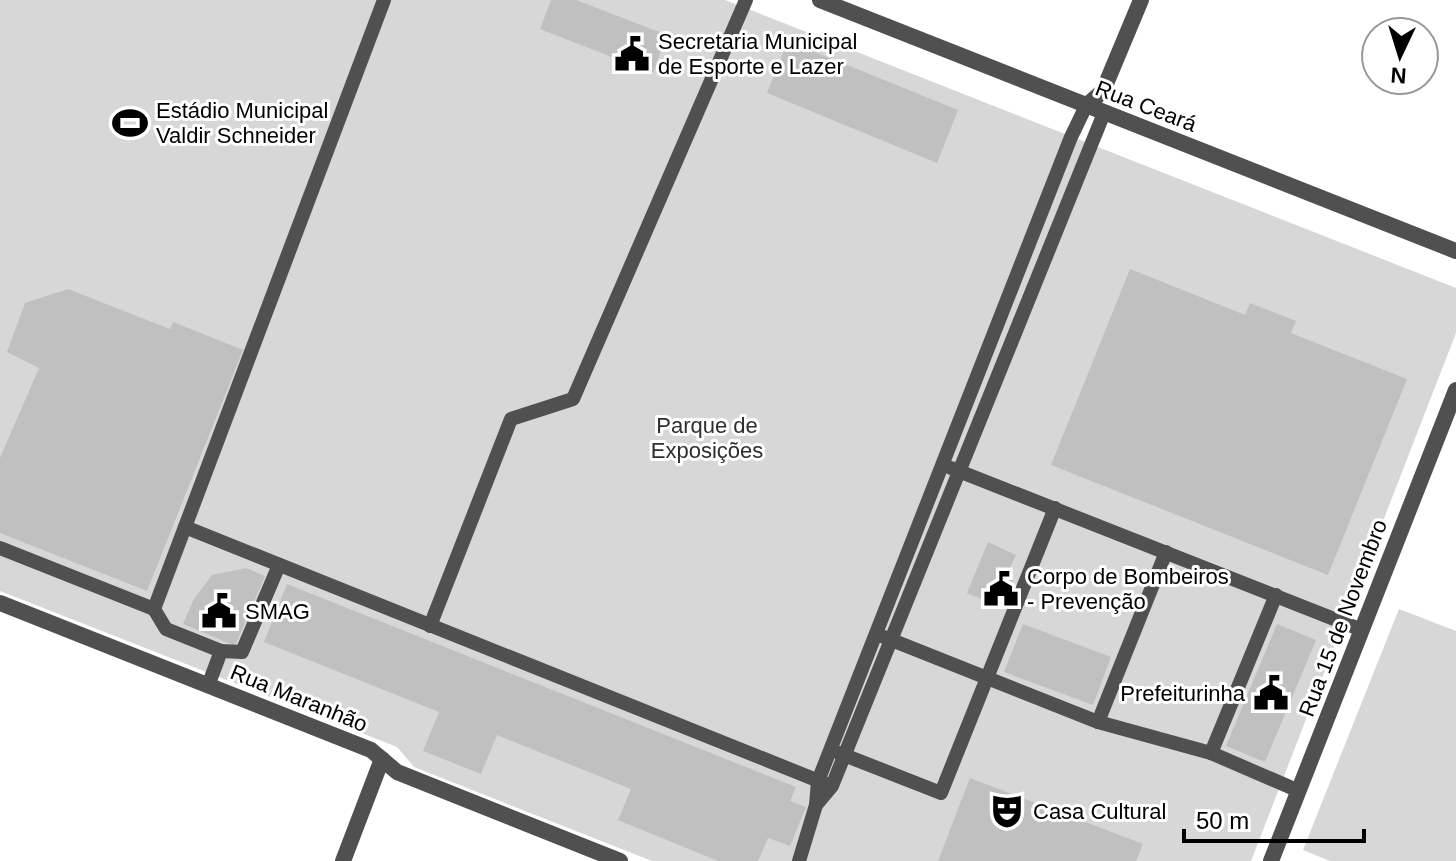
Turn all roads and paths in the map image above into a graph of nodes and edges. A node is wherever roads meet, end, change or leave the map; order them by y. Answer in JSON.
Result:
{"nodes":[{"id":1,"x":384,"y":0,"type":"edge"},
{"id":2,"x":746,"y":0,"type":"edge"},
{"id":3,"x":820,"y":0,"type":"edge"},
{"id":4,"x":1141,"y":0,"type":"edge"},
{"id":5,"x":1103,"y":91,"type":"junction"},
{"id":6,"x":1086,"y":106,"type":"junction"},
{"id":7,"x":1104,"y":113,"type":"junction"},
{"id":8,"x":1456,"y":251,"type":"edge"},
{"id":9,"x":1456,"y":390,"type":"edge"},
{"id":10,"x":944,"y":465,"type":"junction"},
{"id":11,"x":960,"y":471,"type":"junction"},
{"id":12,"x":1055,"y":508,"type":"junction"},
{"id":13,"x":185,"y":527,"type":"junction"},
{"id":14,"x":0,"y":548,"type":"edge"},
{"id":15,"x":1166,"y":552,"type":"junction"},
{"id":16,"x":279,"y":565,"type":"junction"},
{"id":17,"x":1276,"y":595,"type":"junction"},
{"id":18,"x":0,"y":603,"type":"edge"},
{"id":19,"x":154,"y":609,"type":"junction"},
{"id":20,"x":430,"y":626,"type":"junction"},
{"id":21,"x":1362,"y":630,"type":"junction"},
{"id":22,"x":877,"y":633,"type":"junction"},
{"id":23,"x":891,"y":640,"type":"junction"},
{"id":24,"x":221,"y":651,"type":"junction"},
{"id":25,"x":986,"y":679,"type":"junction"},
{"id":26,"x":208,"y":686,"type":"junction"},
{"id":27,"x":1098,"y":722,"type":"junction"},
{"id":28,"x":838,"y":752,"type":"junction"},
{"id":29,"x":1211,"y":753,"type":"junction"},
{"id":30,"x":382,"y":759,"type":"junction"},
{"id":31,"x":825,"y":783,"type":"junction"},
{"id":32,"x":1299,"y":791,"type":"junction"},
{"id":33,"x":343,"y":861,"type":"edge"},
{"id":34,"x":620,"y":861,"type":"edge"},
{"id":35,"x":799,"y":861,"type":"edge"},
{"id":36,"x":1271,"y":861,"type":"edge"}],
"edges":[{"from":1,"to":13,"type":"lane"},
{"from":2,"to":20,"type":"lane"},
{"from":3,"to":6,"type":"street","name":"Rua Ceará"},
{"from":4,"to":5,"type":"street"},
{"from":5,"to":6,"type":"street"},
{"from":5,"to":7,"type":"street"},
{"from":6,"to":7,"type":"street","name":"Rua Ceará"},
{"from":6,"to":10,"type":"lane"},
{"from":7,"to":8,"type":"street","name":"Rua Ceará"},
{"from":7,"to":11,"type":"lane"},
{"from":9,"to":21,"type":"street","name":"Rua 15 de Novembro"},
{"from":10,"to":11,"type":"lane"},
{"from":10,"to":22,"type":"lane"},
{"from":11,"to":12,"type":"lane"},
{"from":11,"to":23,"type":"lane"},
{"from":12,"to":15,"type":"lane"},
{"from":12,"to":25,"type":"lane"},
{"from":13,"to":16,"type":"lane"},
{"from":13,"to":19,"type":"lane"},
{"from":14,"to":19,"type":"lane"},
{"from":15,"to":17,"type":"lane"},
{"from":15,"to":27,"type":"lane"},
{"from":16,"to":20,"type":"lane"},
{"from":16,"to":24,"type":"lane"},
{"from":17,"to":21,"type":"lane"},
{"from":17,"to":29,"type":"lane"},
{"from":18,"to":26,"type":"street","name":"Rua Maranhão"},
{"from":19,"to":24,"type":"lane"},
{"from":20,"to":31,"type":"lane"},
{"from":21,"to":32,"type":"street","name":"Rua 15 de Novembro"},
{"from":22,"to":23,"type":"lane"},
{"from":22,"to":28,"type":"lane"},
{"from":23,"to":25,"type":"lane"},
{"from":23,"to":28,"type":"lane"},
{"from":24,"to":26,"type":"lane"},
{"from":25,"to":27,"type":"lane"},
{"from":25,"to":28,"type":"lane"},
{"from":26,"to":30,"type":"street","name":"Rua Maranhão"},
{"from":27,"to":29,"type":"lane"},
{"from":28,"to":31,"type":"lane"},
{"from":29,"to":32,"type":"lane"},
{"from":30,"to":33,"type":"street"},
{"from":30,"to":34,"type":"street","name":"Rua Maranhão"},
{"from":31,"to":35,"type":"lane"},
{"from":32,"to":36,"type":"street","name":"Rua 15 de Novembro"}]}
